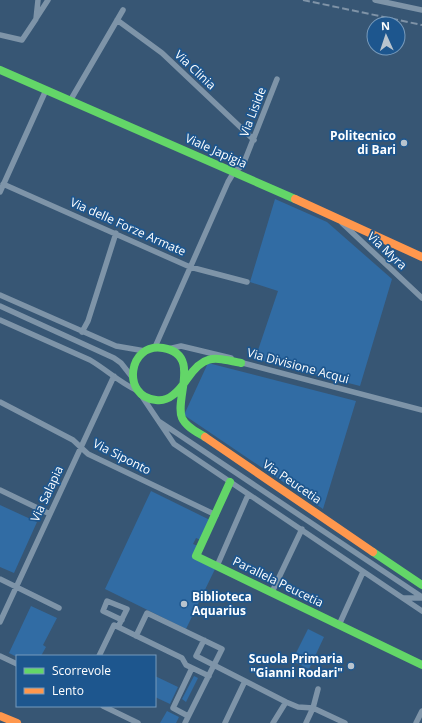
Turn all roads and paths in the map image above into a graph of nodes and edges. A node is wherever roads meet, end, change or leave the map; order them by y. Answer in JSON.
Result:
{"nodes":[{"id":1,"x":38,"y":0,"type":"edge"},
{"id":2,"x":48,"y":0,"type":"edge"},
{"id":3,"x":375,"y":0,"type":"edge"},
{"id":4,"x":123,"y":10,"type":"dead end"},
{"id":5,"x":422,"y":10,"type":"edge"},
{"id":6,"x":36,"y":19,"type":"junction"},
{"id":7,"x":117,"y":20,"type":"junction"},
{"id":8,"x":0,"y":35,"type":"edge"},
{"id":9,"x":0,"y":70,"type":"edge"},
{"id":10,"x":277,"y":79,"type":"dead end"},
{"id":11,"x":46,"y":90,"type":"junction"},
{"id":12,"x":70,"y":101,"type":"junction"},
{"id":13,"x":254,"y":140,"type":"junction"},
{"id":14,"x":234,"y":172,"type":"junction"},
{"id":15,"x":3,"y":184,"type":"junction"},
{"id":16,"x":0,"y":192,"type":"edge"},
{"id":17,"x":337,"y":219,"type":"junction"},
{"id":18,"x":116,"y":233,"type":"junction"},
{"id":19,"x":422,"y":257,"type":"edge"},
{"id":20,"x":190,"y":267,"type":"junction"},
{"id":21,"x":247,"y":282,"type":"dead end"},
{"id":22,"x":0,"y":295,"type":"edge"},
{"id":23,"x":422,"y":298,"type":"edge"},
{"id":24,"x":0,"y":306,"type":"edge"},
{"id":25,"x":0,"y":320,"type":"edge"},
{"id":26,"x":82,"y":332,"type":"junction"},
{"id":27,"x":154,"y":347,"type":"junction"},
{"id":28,"x":168,"y":349,"type":"junction"},
{"id":29,"x":144,"y":351,"type":"junction"},
{"id":30,"x":240,"y":363,"type":"junction"},
{"id":31,"x":114,"y":376,"type":"junction"},
{"id":32,"x":132,"y":377,"type":"junction"},
{"id":33,"x":184,"y":381,"type":"junction"},
{"id":34,"x":139,"y":392,"type":"junction"},
{"id":35,"x":0,"y":402,"type":"edge"},
{"id":36,"x":422,"y":410,"type":"edge"},
{"id":37,"x":158,"y":421,"type":"junction"},
{"id":38,"x":80,"y":448,"type":"junction"},
{"id":39,"x":230,"y":482,"type":"junction"},
{"id":40,"x":0,"y":490,"type":"edge"},
{"id":41,"x":248,"y":495,"type":"junction"},
{"id":42,"x":50,"y":514,"type":"junction"},
{"id":43,"x":216,"y":515,"type":"junction"},
{"id":44,"x":302,"y":529,"type":"junction"},
{"id":45,"x":217,"y":566,"type":"junction"},
{"id":46,"x":364,"y":572,"type":"junction"},
{"id":47,"x":0,"y":579,"type":"edge"},
{"id":48,"x":422,"y":585,"type":"edge"},
{"id":49,"x":16,"y":587,"type":"junction"},
{"id":50,"x":272,"y":592,"type":"junction"},
{"id":51,"x":404,"y":598,"type":"junction"},
{"id":52,"x":422,"y":598,"type":"edge"},
{"id":53,"x":59,"y":608,"type":"dead end"},
{"id":54,"x":422,"y":611,"type":"edge"},
{"id":55,"x":122,"y":620,"type":"dead end"},
{"id":56,"x":0,"y":622,"type":"edge"},
{"id":57,"x":339,"y":625,"type":"junction"},
{"id":58,"x":118,"y":627,"type":"junction"},
{"id":59,"x":136,"y":636,"type":"junction"},
{"id":60,"x":204,"y":640,"type":"junction"},
{"id":61,"x":99,"y":655,"type":"edge"},
{"id":62,"x":0,"y":656,"type":"edge"},
{"id":63,"x":16,"y":664,"type":"edge"},
{"id":64,"x":214,"y":664,"type":"junction"},
{"id":65,"x":422,"y":665,"type":"edge"},
{"id":66,"x":192,"y":668,"type":"junction"},
{"id":67,"x":209,"y":676,"type":"junction"},
{"id":68,"x":244,"y":681,"type":"junction"},
{"id":69,"x":318,"y":689,"type":"dead end"},
{"id":70,"x":286,"y":702,"type":"junction"},
{"id":71,"x":105,"y":707,"type":"edge"},
{"id":72,"x":313,"y":708,"type":"junction"},
{"id":73,"x":422,"y":711,"type":"edge"},
{"id":74,"x":0,"y":716,"type":"edge"},
{"id":75,"x":188,"y":716,"type":"junction"},
{"id":76,"x":128,"y":721,"type":"edge"},
{"id":77,"x":335,"y":721,"type":"edge"},
{"id":78,"x":17,"y":723,"type":"edge"},
{"id":79,"x":138,"y":723,"type":"edge"},
{"id":80,"x":185,"y":723,"type":"edge"},
{"id":81,"x":225,"y":723,"type":"edge"},
{"id":82,"x":274,"y":723,"type":"edge"},
{"id":83,"x":306,"y":723,"type":"edge"},
{"id":84,"x":345,"y":723,"type":"edge"},
{"id":85,"x":416,"y":723,"type":"edge"}],
"edges":[{"from":1,"to":6,"type":"street"},
{"from":2,"to":6,"type":"street"},
{"from":3,"to":5,"type":"street"},
{"from":4,"to":7,"type":"street"},
{"from":6,"to":8,"type":"street"},
{"from":7,"to":12,"type":"street"},
{"from":7,"to":13,"type":"street","name":"Via Clinia"},
{"from":9,"to":11,"type":"street","name":"Viale Japigia"},
{"from":10,"to":13,"type":"street","name":"Via Liside"},
{"from":11,"to":12,"type":"street","name":"Viale Japigia"},
{"from":11,"to":15,"type":"street"},
{"from":12,"to":14,"type":"street","name":"Viale Japigia"},
{"from":13,"to":14,"type":"street","name":"Via Liside"},
{"from":14,"to":17,"type":"street","name":"Viale Japigia"},
{"from":14,"to":20,"type":"street","name":"Via Liside"},
{"from":15,"to":16,"type":"street"},
{"from":15,"to":18,"type":"street","name":"Via delle Forze Armate"},
{"from":17,"to":19,"type":"street","name":"Viale Japigia"},
{"from":17,"to":23,"type":"street","name":"Via Myra"},
{"from":18,"to":20,"type":"street","name":"Via delle Forze Armate"},
{"from":18,"to":26,"type":"street"},
{"from":20,"to":21,"type":"street","name":"Via delle Forze Armate"},
{"from":20,"to":27,"type":"street","name":"Via Liside"},
{"from":22,"to":26,"type":"street"},
{"from":24,"to":32,"type":"street"},
{"from":25,"to":31,"type":"street"},
{"from":26,"to":29,"type":"street"},
{"from":27,"to":28,"type":"street"},
{"from":27,"to":29,"type":"street"},
{"from":28,"to":30,"type":"street","name":"Via Divisione Acqui"},
{"from":28,"to":33,"type":"street","name":"Via Peucetia"},
{"from":29,"to":32,"type":"street"},
{"from":30,"to":33,"type":"street"},
{"from":30,"to":36,"type":"street","name":"Via Divisione Acqui"},
{"from":31,"to":34,"type":"street"},
{"from":31,"to":38,"type":"street","name":"Via Salapia"},
{"from":32,"to":34,"type":"street","name":"Via Peucetia"},
{"from":33,"to":34,"type":"street"},
{"from":33,"to":48,"type":"street","name":"Via Peucetia"},
{"from":34,"to":37,"type":"street","name":"Via Peucetia"},
{"from":35,"to":38,"type":"street","name":"Via Siponto"},
{"from":37,"to":39,"type":"street","name":"Via Peucetia"},
{"from":37,"to":52,"type":"street","name":"Via Peucetia"},
{"from":38,"to":42,"type":"street","name":"Via Salapia"},
{"from":38,"to":43,"type":"street","name":"Via Siponto"},
{"from":39,"to":41,"type":"street","name":"Via Peucetia"},
{"from":39,"to":43,"type":"street","name":"Parallela Peucetia"},
{"from":40,"to":42,"type":"street"},
{"from":41,"to":44,"type":"street","name":"Via Peucetia"},
{"from":41,"to":45,"type":"street"},
{"from":42,"to":49,"type":"street","name":"Via Salapia"},
{"from":43,"to":45,"type":"street","name":"Parallela Peucetia"},
{"from":44,"to":46,"type":"street","name":"Via Peucetia"},
{"from":44,"to":50,"type":"street"},
{"from":45,"to":50,"type":"street","name":"Parallela Peucetia"},
{"from":46,"to":51,"type":"street","name":"Via Peucetia"},
{"from":46,"to":57,"type":"street"},
{"from":47,"to":49,"type":"street"},
{"from":49,"to":53,"type":"street"},
{"from":49,"to":56,"type":"street","name":"Via Salapia"},
{"from":50,"to":57,"type":"street","name":"Parallela Peucetia"},
{"from":51,"to":52,"type":"street"},
{"from":51,"to":54,"type":"street","name":"Via Peucetia"},
{"from":55,"to":58,"type":"street"},
{"from":57,"to":65,"type":"street","name":"Parallela Peucetia"},
{"from":58,"to":59,"type":"street"},
{"from":58,"to":61,"type":"street"},
{"from":59,"to":60,"type":"street"},
{"from":59,"to":66,"type":"street"},
{"from":60,"to":64,"type":"street"},
{"from":60,"to":64,"type":"street"},
{"from":62,"to":63,"type":"street"},
{"from":64,"to":67,"type":"street"},
{"from":64,"to":68,"type":"street"},
{"from":66,"to":67,"type":"street"},
{"from":66,"to":75,"type":"street"},
{"from":67,"to":75,"type":"street"},
{"from":68,"to":70,"type":"street"},
{"from":68,"to":81,"type":"street"},
{"from":69,"to":72,"type":"street"},
{"from":70,"to":72,"type":"street"},
{"from":70,"to":82,"type":"street"},
{"from":71,"to":76,"type":"street"},
{"from":72,"to":77,"type":"street"},
{"from":72,"to":83,"type":"street"},
{"from":73,"to":85,"type":"street"},
{"from":74,"to":78,"type":"street"},
{"from":75,"to":80,"type":"street"},
{"from":76,"to":79,"type":"street"},
{"from":77,"to":84,"type":"street"}]}
